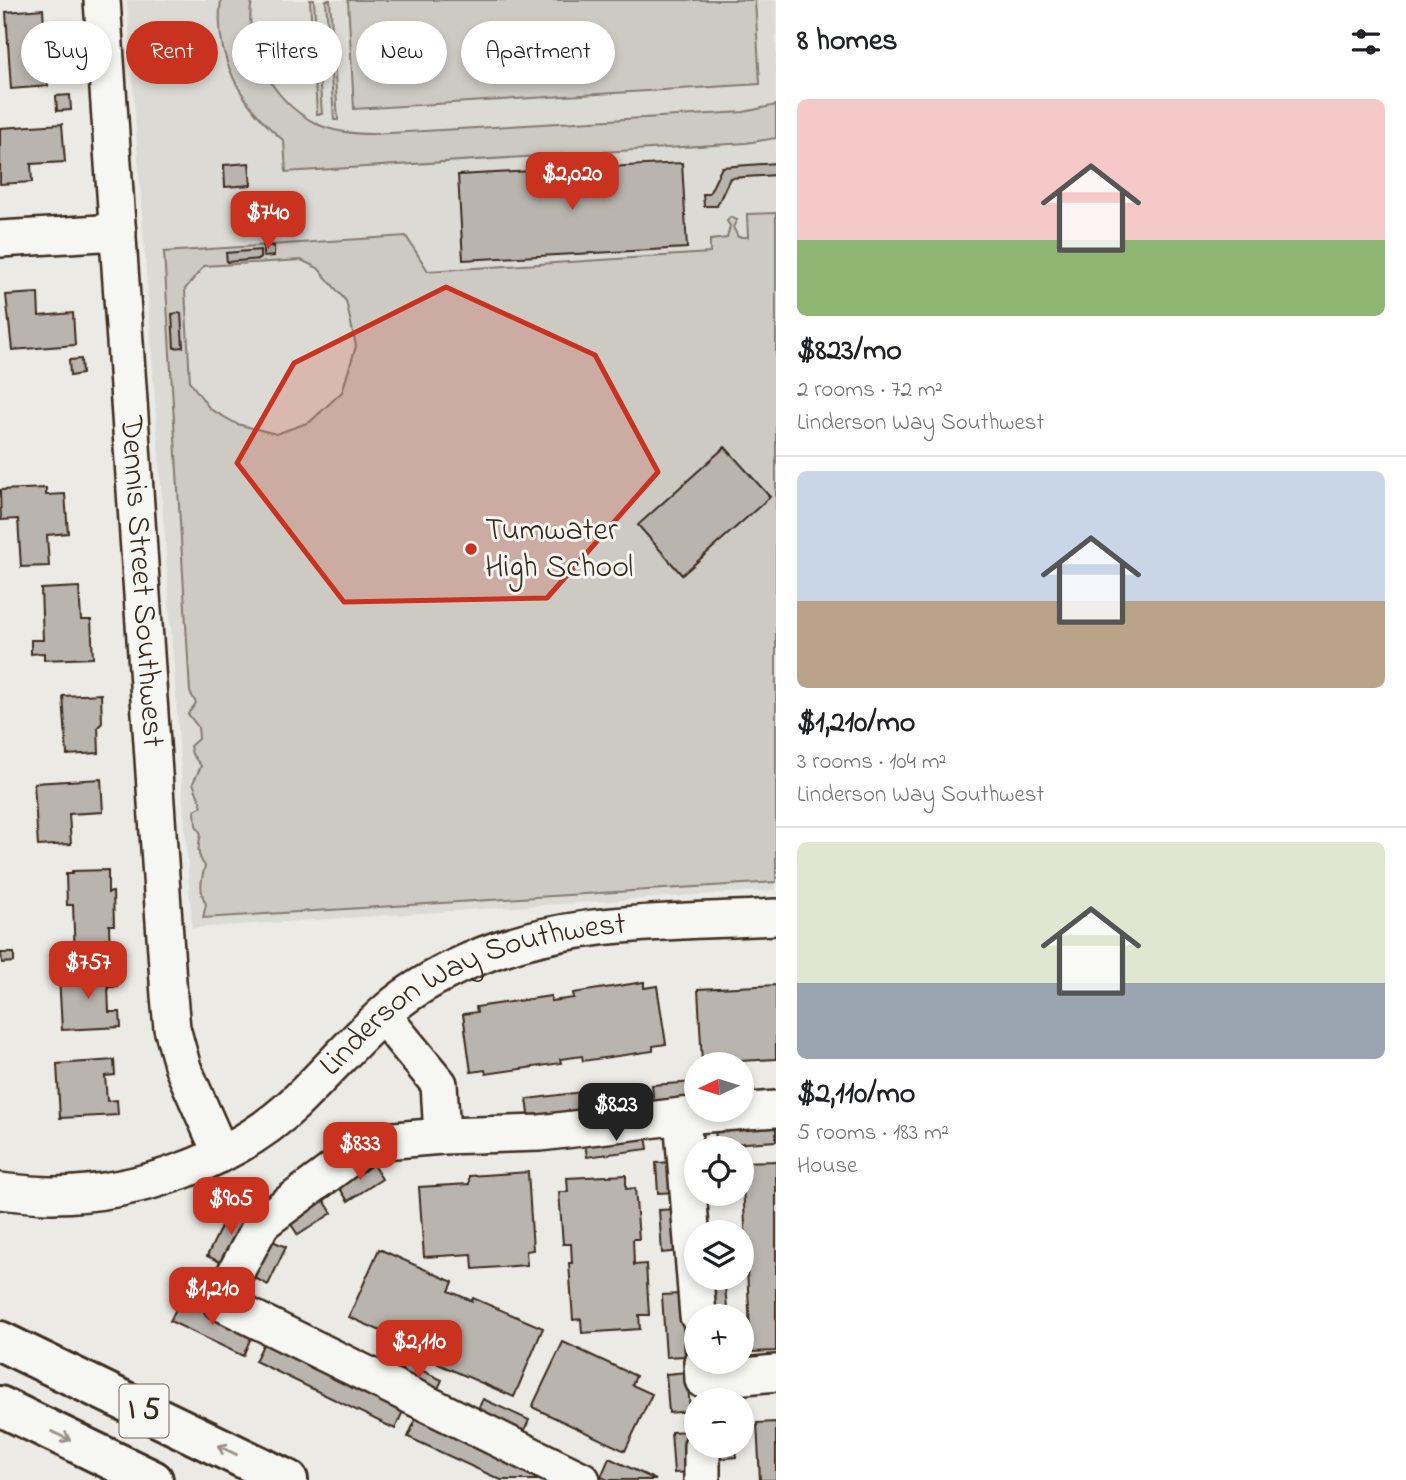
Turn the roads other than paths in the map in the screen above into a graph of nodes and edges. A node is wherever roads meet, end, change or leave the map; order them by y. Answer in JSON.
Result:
{"nodes":[{"id":1,"x":102,"y":0,"type":"edge"},
{"id":2,"x":118,"y":232,"type":"junction"},
{"id":3,"x":0,"y":239,"type":"edge"},
{"id":4,"x":776,"y":917,"type":"edge"},
{"id":5,"x":383,"y":1016,"type":"junction"},
{"id":6,"x":776,"y":1109,"type":"edge"},
{"id":7,"x":682,"y":1116,"type":"junction"},
{"id":8,"x":442,"y":1136,"type":"junction"},
{"id":9,"x":221,"y":1154,"type":"junction"},
{"id":10,"x":0,"y":1191,"type":"edge"},
{"id":11,"x":697,"y":1304,"type":"edge"},
{"id":12,"x":0,"y":1341,"type":"edge"},
{"id":13,"x":776,"y":1373,"type":"edge"},
{"id":14,"x":703,"y":1380,"type":"edge"},
{"id":15,"x":0,"y":1406,"type":"edge"},
{"id":16,"x":702,"y":1458,"type":"edge"},
{"id":17,"x":153,"y":1480,"type":"edge"},
{"id":18,"x":288,"y":1480,"type":"edge"},
{"id":19,"x":582,"y":1480,"type":"edge"},
{"id":20,"x":702,"y":1480,"type":"edge"}],
"edges":[{"from":1,"to":2,"type":"street","name":"Dennis Street Southwest"},
{"from":2,"to":3,"type":"street"},
{"from":2,"to":9,"type":"street","name":"Dennis Street Southwest"},
{"from":4,"to":5,"type":"street","name":"Linderson Way Southwest"},
{"from":5,"to":8,"type":"street"},
{"from":5,"to":9,"type":"street","name":"Linderson Way Southwest"},
{"from":6,"to":7,"type":"street"},
{"from":7,"to":8,"type":"street"},
{"from":7,"to":11,"type":"street"},
{"from":8,"to":19,"type":"street"},
{"from":9,"to":10,"type":"street","name":"Linderson Way Southwest"},
{"from":18,"to":12,"type":"highway","number":"I 5","one_way":true},
{"from":13,"to":14,"type":"street"},
{"from":15,"to":17,"type":"highway","number":"I 5","one_way":true},
{"from":16,"to":20,"type":"street"}]}
